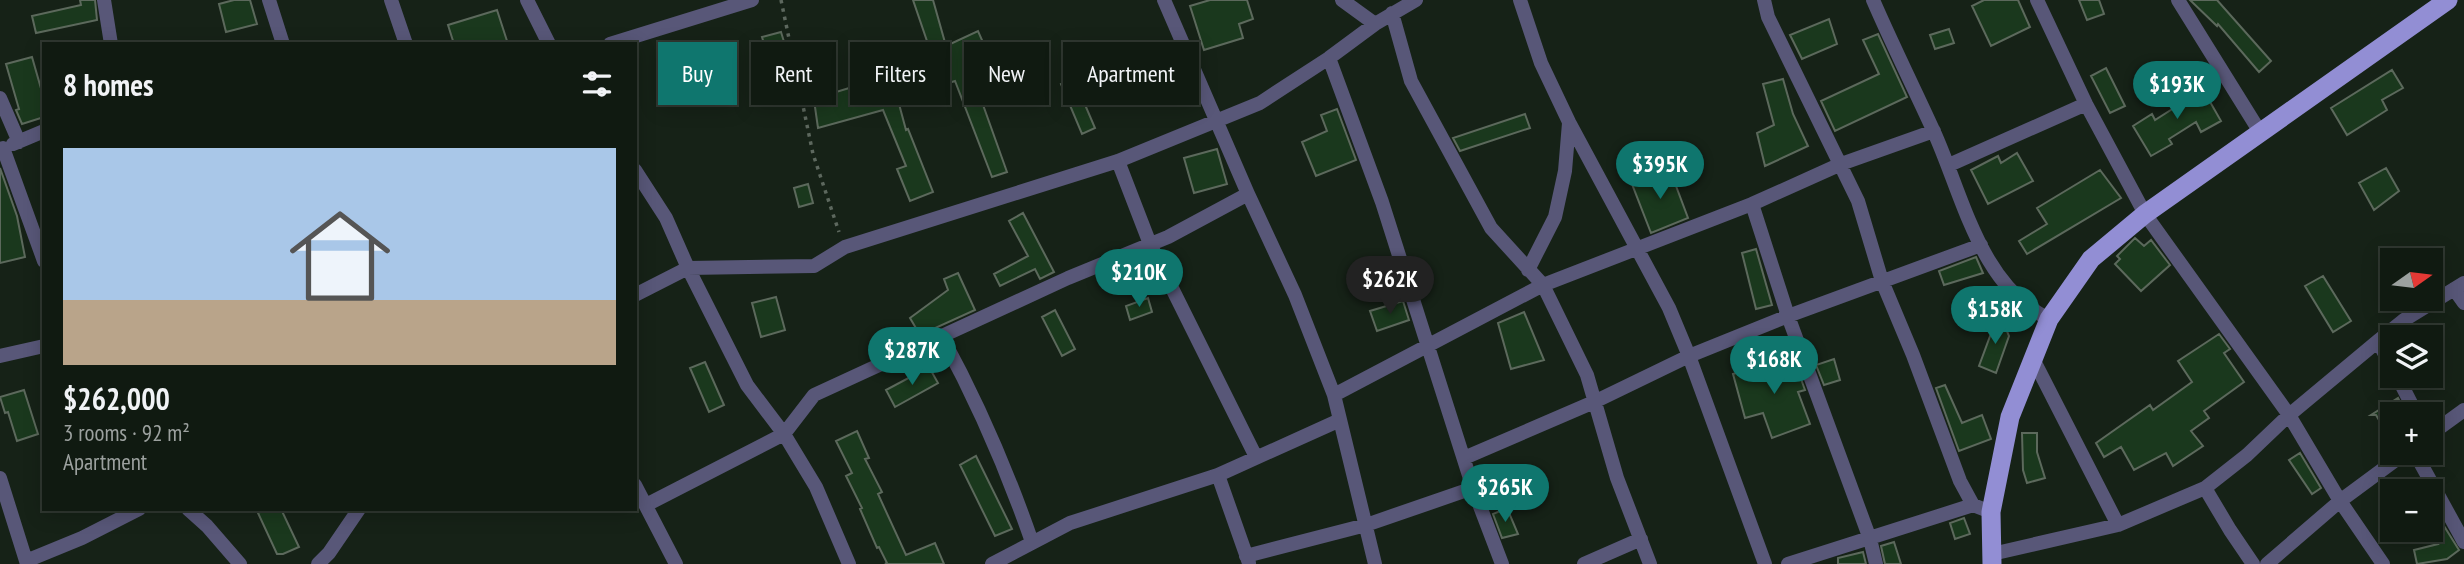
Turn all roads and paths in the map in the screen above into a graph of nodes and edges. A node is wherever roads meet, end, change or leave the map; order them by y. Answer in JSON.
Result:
{"nodes":[{"id":1,"x":104,"y":0,"type":"edge"},
{"id":2,"x":269,"y":0,"type":"edge"},
{"id":3,"x":391,"y":0,"type":"edge"},
{"id":4,"x":527,"y":0,"type":"edge"},
{"id":5,"x":752,"y":0,"type":"edge"},
{"id":6,"x":781,"y":0,"type":"edge"},
{"id":7,"x":1164,"y":0,"type":"edge"},
{"id":8,"x":1342,"y":0,"type":"edge"},
{"id":9,"x":1416,"y":0,"type":"edge"},
{"id":10,"x":1520,"y":0,"type":"edge"},
{"id":11,"x":1764,"y":0,"type":"edge"},
{"id":12,"x":1872,"y":0,"type":"edge"},
{"id":13,"x":2037,"y":0,"type":"edge"},
{"id":14,"x":2178,"y":0,"type":"edge"},
{"id":15,"x":2448,"y":0,"type":"edge"},
{"id":16,"x":1392,"y":13,"type":"junction"},
{"id":17,"x":1375,"y":24,"type":"junction"},
{"id":18,"x":111,"y":42,"type":"edge"},
{"id":19,"x":282,"y":42,"type":"edge"},
{"id":20,"x":405,"y":42,"type":"edge"},
{"id":21,"x":548,"y":42,"type":"edge"},
{"id":22,"x":616,"y":42,"type":"edge"},
{"id":23,"x":1329,"y":58,"type":"junction"},
{"id":24,"x":0,"y":98,"type":"edge"},
{"id":25,"x":2086,"y":104,"type":"junction"},
{"id":26,"x":1215,"y":122,"type":"junction"},
{"id":27,"x":1569,"y":122,"type":"junction"},
{"id":28,"x":1934,"y":131,"type":"junction"},
{"id":29,"x":42,"y":132,"type":"edge"},
{"id":30,"x":2260,"y":132,"type":"junction"},
{"id":31,"x":19,"y":142,"type":"junction"},
{"id":32,"x":1,"y":149,"type":"edge"},
{"id":33,"x":1118,"y":162,"type":"junction"},
{"id":34,"x":1841,"y":164,"type":"junction"},
{"id":35,"x":1949,"y":165,"type":"junction"},
{"id":36,"x":637,"y":173,"type":"edge"},
{"id":37,"x":1248,"y":194,"type":"junction"},
{"id":38,"x":1752,"y":204,"type":"junction"},
{"id":39,"x":2145,"y":214,"type":"junction"},
{"id":40,"x":1150,"y":244,"type":"junction"},
{"id":41,"x":1981,"y":245,"type":"junction"},
{"id":42,"x":845,"y":247,"type":"junction"},
{"id":43,"x":1636,"y":249,"type":"junction"},
{"id":44,"x":42,"y":256,"type":"edge"},
{"id":45,"x":688,"y":268,"type":"junction"},
{"id":46,"x":1528,"y":270,"type":"junction"},
{"id":47,"x":1882,"y":281,"type":"junction"},
{"id":48,"x":1543,"y":285,"type":"junction"},
{"id":49,"x":2459,"y":286,"type":"edge"},
{"id":50,"x":637,"y":294,"type":"edge"},
{"id":51,"x":2464,"y":303,"type":"edge"},
{"id":52,"x":1788,"y":316,"type":"junction"},
{"id":53,"x":2049,"y":319,"type":"junction"},
{"id":54,"x":942,"y":337,"type":"junction"},
{"id":55,"x":2378,"y":341,"type":"junction"},
{"id":56,"x":2380,"y":345,"type":"edge"},
{"id":57,"x":42,"y":346,"type":"edge"},
{"id":58,"x":1429,"y":347,"type":"junction"},
{"id":59,"x":0,"y":356,"type":"edge"},
{"id":60,"x":1689,"y":356,"type":"junction"},
{"id":61,"x":2032,"y":357,"type":"junction"},
{"id":62,"x":1334,"y":395,"type":"junction"},
{"id":63,"x":1594,"y":402,"type":"junction"},
{"id":64,"x":2464,"y":411,"type":"edge"},
{"id":65,"x":2289,"y":415,"type":"junction"},
{"id":66,"x":1340,"y":420,"type":"junction"},
{"id":67,"x":2443,"y":426,"type":"edge"},
{"id":68,"x":784,"y":434,"type":"junction"},
{"id":69,"x":1256,"y":457,"type":"junction"},
{"id":70,"x":1464,"y":458,"type":"junction"},
{"id":71,"x":2389,"y":465,"type":"edge"},
{"id":72,"x":2422,"y":465,"type":"edge"},
{"id":73,"x":1218,"y":475,"type":"junction"},
{"id":74,"x":0,"y":478,"type":"edge"},
{"id":75,"x":1473,"y":488,"type":"junction"},
{"id":76,"x":2205,"y":488,"type":"junction"},
{"id":77,"x":637,"y":489,"type":"edge"},
{"id":78,"x":2340,"y":501,"type":"junction"},
{"id":79,"x":646,"y":505,"type":"junction"},
{"id":80,"x":1982,"y":509,"type":"junction"},
{"id":81,"x":135,"y":511,"type":"edge"},
{"id":82,"x":190,"y":511,"type":"edge"},
{"id":83,"x":358,"y":511,"type":"edge"},
{"id":84,"x":1366,"y":525,"type":"junction"},
{"id":85,"x":2118,"y":525,"type":"junction"},
{"id":86,"x":1641,"y":539,"type":"junction"},
{"id":87,"x":1870,"y":539,"type":"junction"},
{"id":88,"x":1031,"y":542,"type":"junction"},
{"id":89,"x":2464,"y":542,"type":"edge"},
{"id":90,"x":1992,"y":559,"type":"edge"},
{"id":91,"x":1247,"y":560,"type":"edge"},
{"id":92,"x":27,"y":563,"type":"edge"},
{"id":93,"x":240,"y":564,"type":"edge"},
{"id":94,"x":318,"y":564,"type":"edge"},
{"id":95,"x":677,"y":564,"type":"edge"},
{"id":96,"x":849,"y":564,"type":"edge"},
{"id":97,"x":992,"y":564,"type":"edge"},
{"id":98,"x":1375,"y":564,"type":"edge"},
{"id":99,"x":1502,"y":564,"type":"edge"},
{"id":100,"x":1584,"y":564,"type":"edge"},
{"id":101,"x":1650,"y":564,"type":"edge"},
{"id":102,"x":1765,"y":564,"type":"edge"},
{"id":103,"x":1788,"y":564,"type":"edge"},
{"id":104,"x":1876,"y":564,"type":"edge"},
{"id":105,"x":2253,"y":564,"type":"edge"},
{"id":106,"x":2267,"y":564,"type":"edge"},
{"id":107,"x":2383,"y":564,"type":"edge"}],
"edges":[{"from":1,"to":18,"type":"street"},
{"from":2,"to":19,"type":"street"},
{"from":3,"to":20,"type":"street"},
{"from":4,"to":21,"type":"street"},
{"from":5,"to":22,"type":"street"},
{"from":6,"to":42,"type":"path"},
{"from":7,"to":26,"type":"street"},
{"from":8,"to":17,"type":"street"},
{"from":9,"to":16,"type":"street"},
{"from":10,"to":27,"type":"street"},
{"from":11,"to":34,"type":"street"},
{"from":12,"to":28,"type":"street"},
{"from":13,"to":25,"type":"street"},
{"from":14,"to":30,"type":"street"},
{"from":15,"to":30,"type":"main road"},
{"from":16,"to":17,"type":"street"},
{"from":16,"to":46,"type":"street"},
{"from":17,"to":23,"type":"street"},
{"from":23,"to":26,"type":"street"},
{"from":23,"to":58,"type":"street"},
{"from":24,"to":31,"type":"street"},
{"from":25,"to":35,"type":"street"},
{"from":25,"to":39,"type":"street"},
{"from":26,"to":33,"type":"street"},
{"from":26,"to":37,"type":"street"},
{"from":27,"to":43,"type":"street"},
{"from":27,"to":46,"type":"street"},
{"from":28,"to":34,"type":"street"},
{"from":28,"to":35,"type":"street"},
{"from":29,"to":31,"type":"street"},
{"from":30,"to":39,"type":"main road"},
{"from":31,"to":32,"type":"street"},
{"from":32,"to":44,"type":"street"},
{"from":33,"to":40,"type":"street"},
{"from":33,"to":42,"type":"street"},
{"from":34,"to":38,"type":"street"},
{"from":34,"to":47,"type":"street"},
{"from":35,"to":41,"type":"street"},
{"from":36,"to":45,"type":"street"},
{"from":37,"to":40,"type":"street"},
{"from":37,"to":62,"type":"street"},
{"from":38,"to":43,"type":"street"},
{"from":38,"to":52,"type":"street"},
{"from":39,"to":53,"type":"main road"},
{"from":39,"to":65,"type":"street"},
{"from":40,"to":54,"type":"street"},
{"from":40,"to":69,"type":"street"},
{"from":41,"to":47,"type":"street"},
{"from":41,"to":53,"type":"street"},
{"from":42,"to":45,"type":"street"},
{"from":43,"to":48,"type":"street"},
{"from":43,"to":60,"type":"street"},
{"from":45,"to":50,"type":"street"},
{"from":45,"to":68,"type":"street"},
{"from":46,"to":48,"type":"street"},
{"from":47,"to":52,"type":"street"},
{"from":47,"to":80,"type":"street"},
{"from":48,"to":58,"type":"street"},
{"from":48,"to":63,"type":"street"},
{"from":49,"to":51,"type":"street"},
{"from":49,"to":55,"type":"street"},
{"from":52,"to":60,"type":"street"},
{"from":52,"to":87,"type":"street"},
{"from":53,"to":61,"type":"main road"},
{"from":54,"to":68,"type":"street"},
{"from":54,"to":88,"type":"street"},
{"from":55,"to":56,"type":"street"},
{"from":55,"to":65,"type":"street"},
{"from":57,"to":59,"type":"street"},
{"from":58,"to":62,"type":"street"},
{"from":58,"to":70,"type":"street"},
{"from":60,"to":63,"type":"street"},
{"from":60,"to":102,"type":"street"},
{"from":61,"to":80,"type":"main road"},
{"from":61,"to":85,"type":"street"},
{"from":62,"to":66,"type":"street"},
{"from":63,"to":70,"type":"street"},
{"from":63,"to":86,"type":"street"},
{"from":64,"to":67,"type":"street"},
{"from":65,"to":76,"type":"street"},
{"from":65,"to":78,"type":"street"},
{"from":66,"to":69,"type":"street"},
{"from":66,"to":84,"type":"street"},
{"from":68,"to":79,"type":"street"},
{"from":68,"to":96,"type":"street"},
{"from":69,"to":73,"type":"street"},
{"from":70,"to":75,"type":"street"},
{"from":71,"to":78,"type":"street"},
{"from":72,"to":89,"type":"street"},
{"from":73,"to":88,"type":"street"},
{"from":73,"to":91,"type":"street"},
{"from":74,"to":92,"type":"street"},
{"from":75,"to":84,"type":"street"},
{"from":75,"to":99,"type":"street"},
{"from":76,"to":85,"type":"street"},
{"from":76,"to":105,"type":"street"},
{"from":77,"to":79,"type":"street"},
{"from":78,"to":106,"type":"street"},
{"from":78,"to":107,"type":"street"},
{"from":79,"to":95,"type":"street"},
{"from":80,"to":87,"type":"street"},
{"from":80,"to":90,"type":"main road"},
{"from":81,"to":92,"type":"street"},
{"from":82,"to":93,"type":"street"},
{"from":83,"to":94,"type":"street"},
{"from":84,"to":91,"type":"street"},
{"from":84,"to":98,"type":"street"},
{"from":85,"to":90,"type":"street"},
{"from":86,"to":100,"type":"street"},
{"from":86,"to":101,"type":"street"},
{"from":87,"to":103,"type":"street"},
{"from":87,"to":104,"type":"street"},
{"from":88,"to":97,"type":"street"}]}
